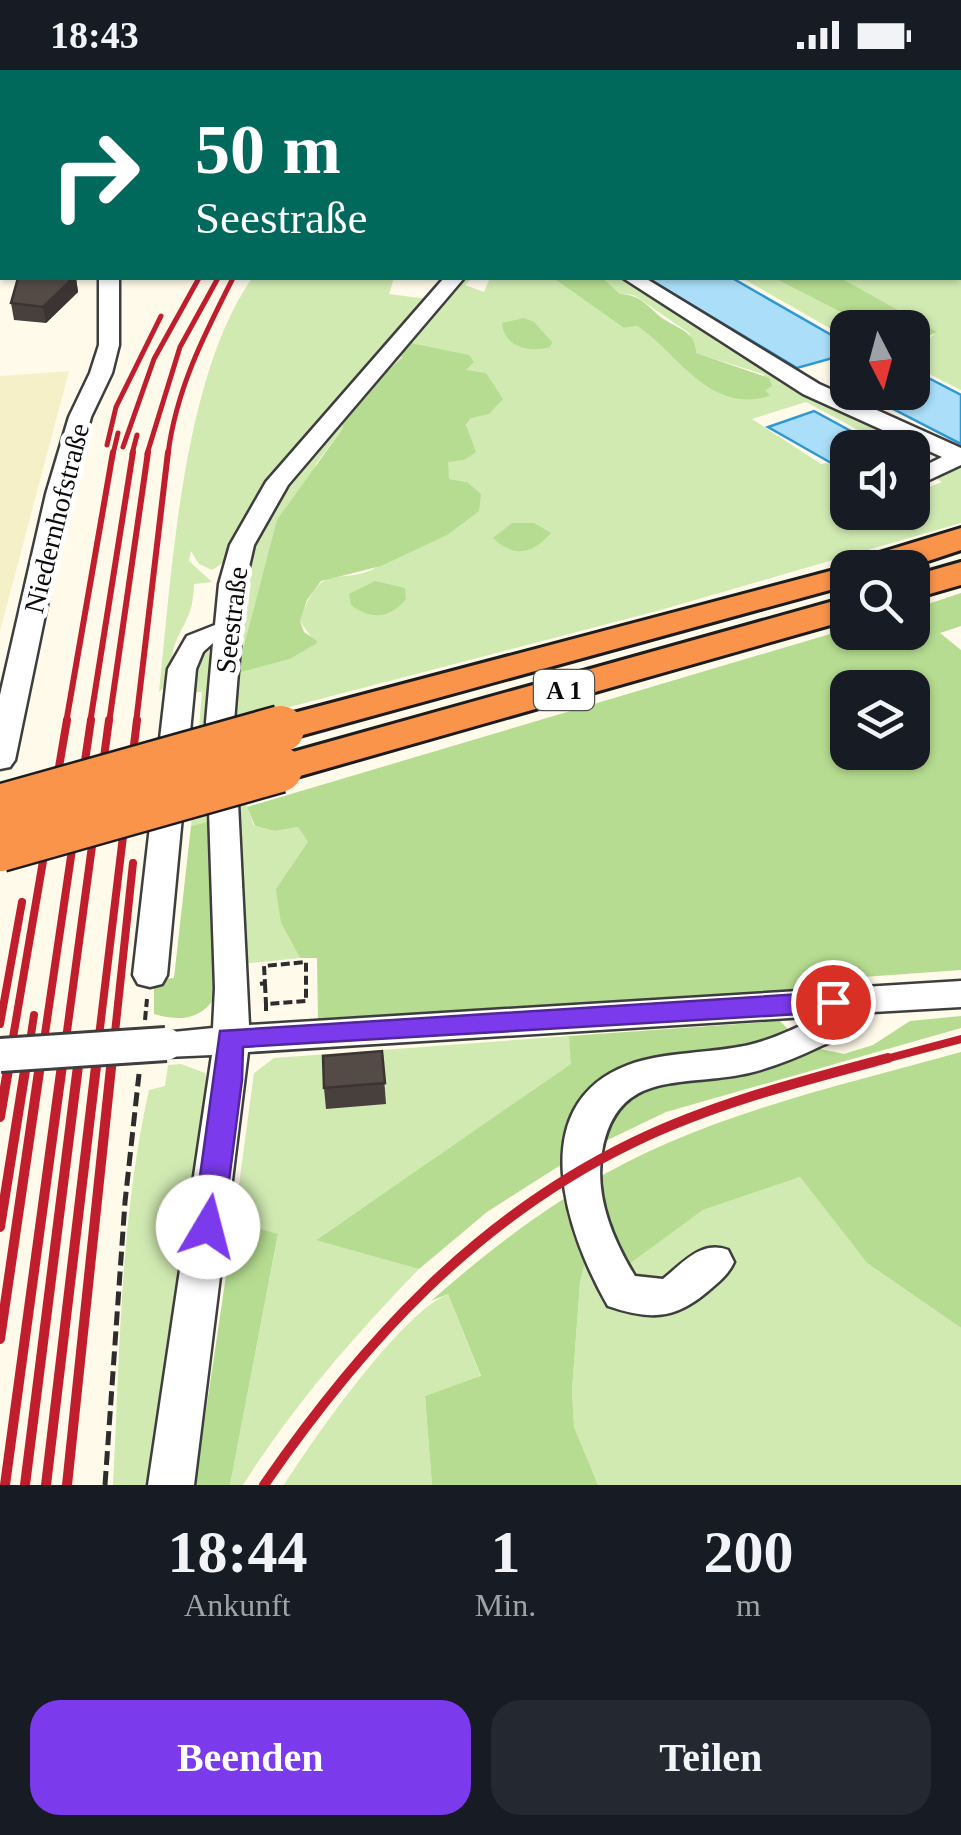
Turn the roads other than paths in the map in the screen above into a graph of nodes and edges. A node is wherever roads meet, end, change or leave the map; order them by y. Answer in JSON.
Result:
{"nodes":[{"id":1,"x":110,"y":280,"type":"edge"},
{"id":2,"x":452,"y":280,"type":"edge"},
{"id":3,"x":636,"y":280,"type":"edge"},
{"id":4,"x":811,"y":389,"type":"junction"},
{"id":5,"x":830,"y":391,"type":"edge"},
{"id":6,"x":961,"y":457,"type":"edge"},
{"id":7,"x":930,"y":472,"type":"edge"},
{"id":8,"x":961,"y":539,"type":"edge"},
{"id":9,"x":926,"y":550,"type":"edge"},
{"id":10,"x":961,"y":573,"type":"edge"},
{"id":11,"x":830,"y":580,"type":"edge"},
{"id":12,"x":930,"y":582,"type":"edge"},
{"id":13,"x":830,"y":612,"type":"edge"},
{"id":14,"x":226,"y":631,"type":"junction"},
{"id":15,"x":280,"y":749,"type":"junction"},
{"id":16,"x":0,"y":760,"type":"edge"},
{"id":17,"x":0,"y":808,"type":"edge"},
{"id":18,"x":0,"y":848,"type":"edge"},
{"id":19,"x":150,"y":975,"type":"road end"},
{"id":20,"x":961,"y":994,"type":"edge"},
{"id":21,"x":833,"y":1002,"type":"junction"},
{"id":22,"x":253,"y":1026,"type":"junction"},
{"id":23,"x":0,"y":1055,"type":"edge"},
{"id":24,"x":714,"y":1262,"type":"dead end"},
{"id":25,"x":171,"y":1485,"type":"edge"}],
"edges":[{"from":1,"to":16,"type":"street","name":"Niedernhofstraße"},
{"from":2,"to":14,"type":"street","name":"Seestraße"},
{"from":3,"to":4,"type":"street"},
{"from":4,"to":5,"type":"street"},
{"from":4,"to":6,"type":"street"},
{"from":6,"to":7,"type":"street"},
{"from":8,"to":9,"type":"highway"},
{"from":10,"to":12,"type":"highway"},
{"from":11,"to":15,"type":"highway","number":"A 1"},
{"from":13,"to":15,"type":"highway","number":"A 1"},
{"from":14,"to":19,"type":"street"},
{"from":14,"to":22,"type":"street","name":"Seestraße"},
{"from":15,"to":17,"type":"highway","number":"A 1","bridge":true},
{"from":15,"to":18,"type":"highway","number":"A 1","bridge":true},
{"from":20,"to":21,"type":"street"},
{"from":21,"to":22,"type":"street"},
{"from":21,"to":24,"type":"street"},
{"from":22,"to":23,"type":"street","bridge":true},
{"from":22,"to":25,"type":"street","name":"Seestraße"}]}
